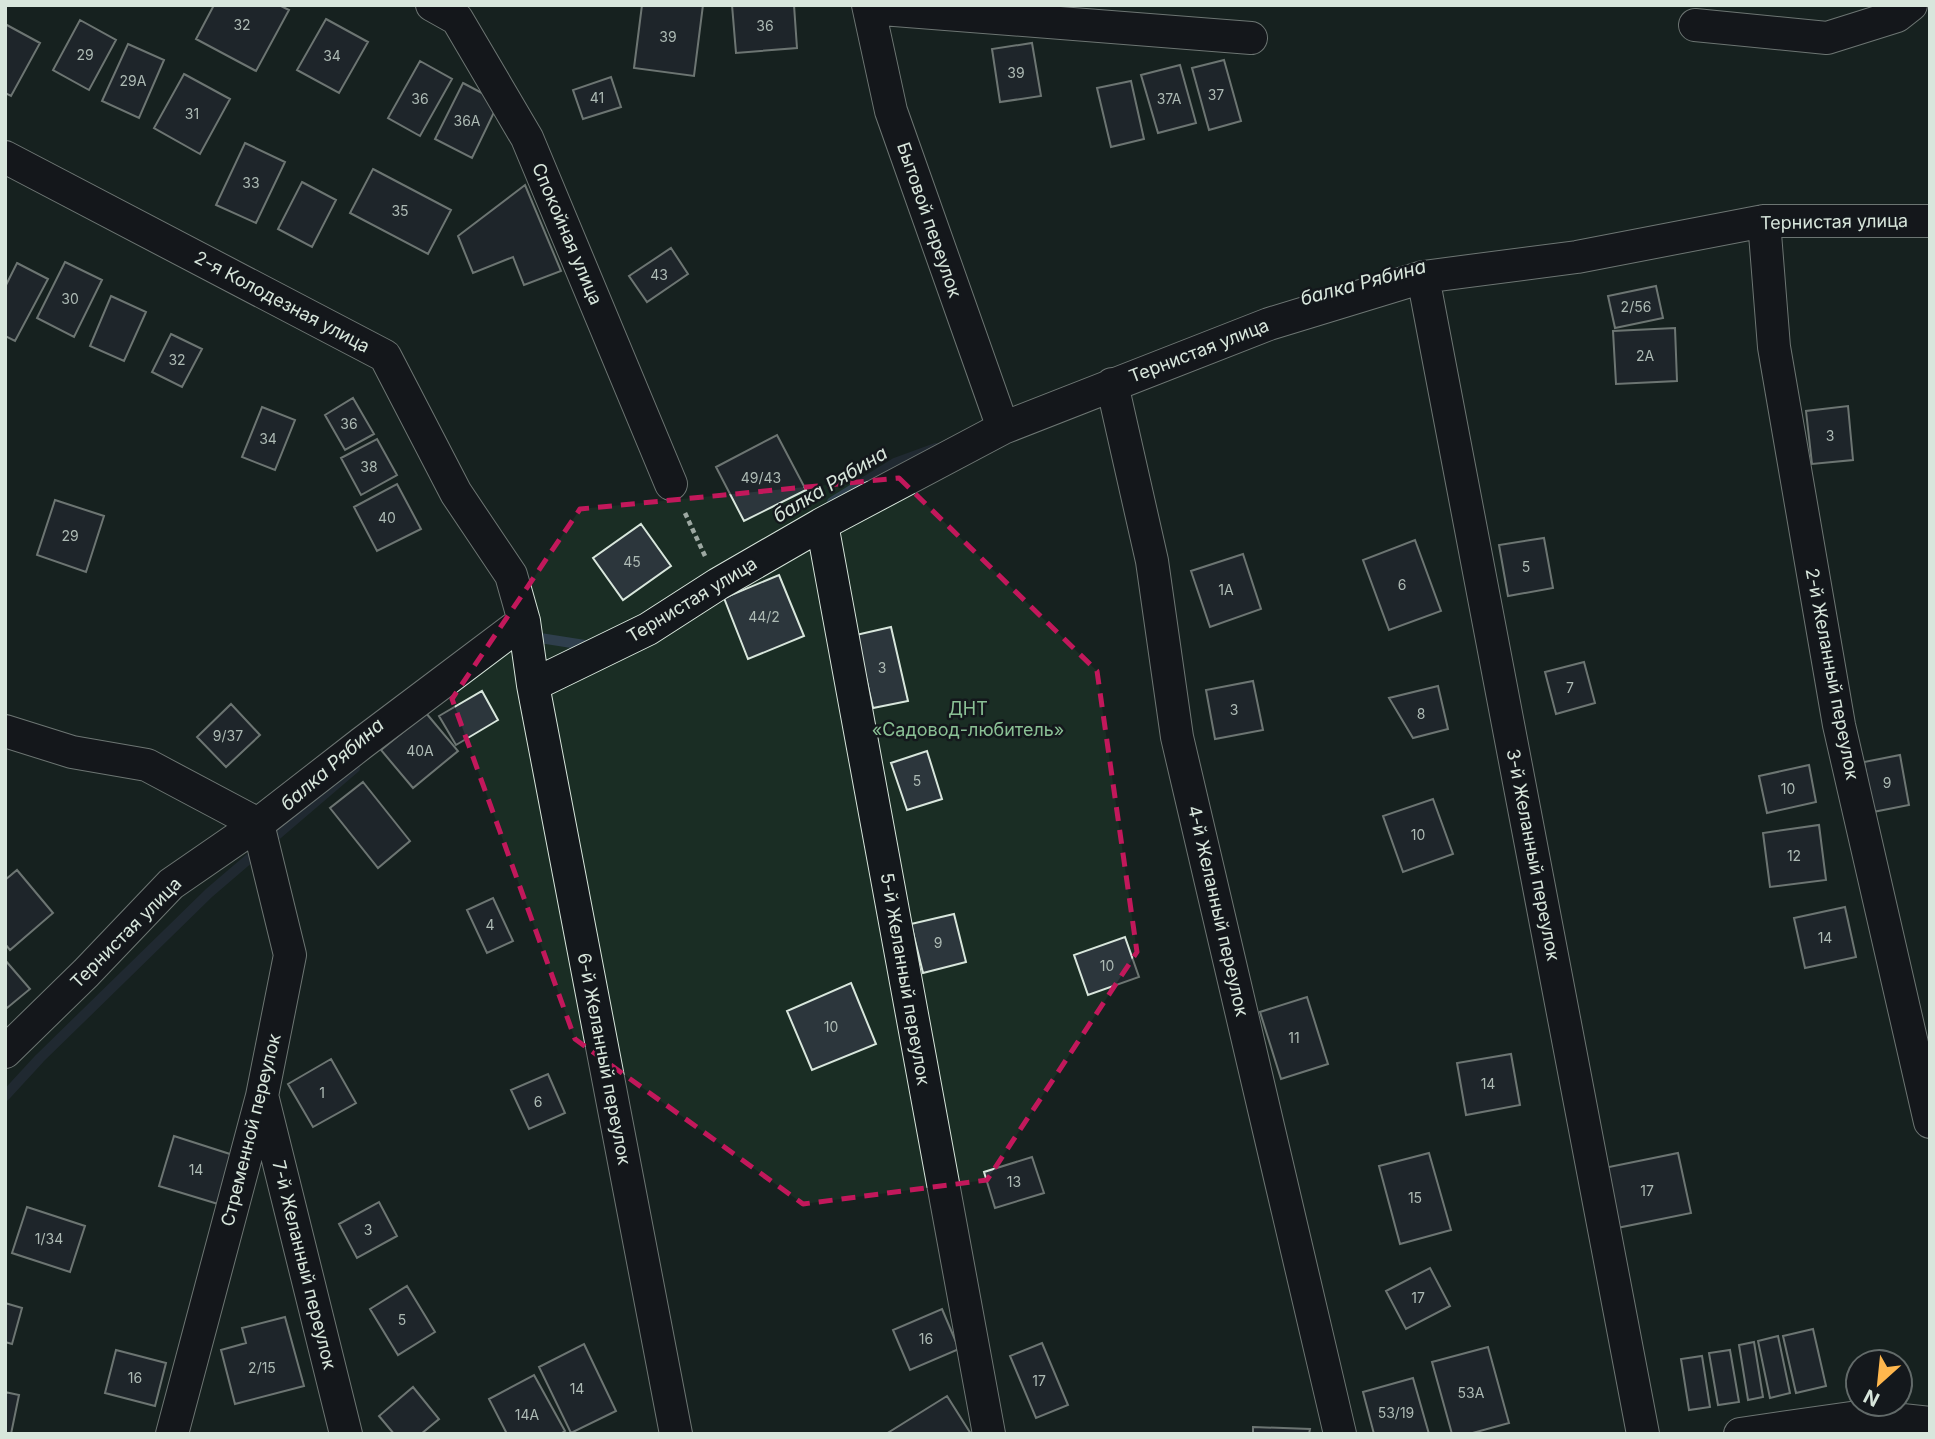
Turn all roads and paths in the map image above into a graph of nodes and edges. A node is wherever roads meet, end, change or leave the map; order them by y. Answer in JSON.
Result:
{"nodes":[{"id":1,"x":432,"y":5,"type":"edge"},
{"id":2,"x":1911,"y":5,"type":"edge"},
{"id":3,"x":868,"y":7,"type":"edge"},
{"id":4,"x":1695,"y":25,"type":"dead end"},
{"id":5,"x":1251,"y":38,"type":"dead end"},
{"id":6,"x":5,"y":157,"type":"edge"},
{"id":7,"x":1764,"y":221,"type":"junction"},
{"id":8,"x":1930,"y":221,"type":"edge"},
{"id":9,"x":1423,"y":277,"type":"junction"},
{"id":10,"x":1112,"y":384,"type":"junction"},
{"id":11,"x":1003,"y":428,"type":"junction"},
{"id":12,"x":671,"y":484,"type":"joint"},
{"id":13,"x":821,"y":524,"type":"junction"},
{"id":14,"x":718,"y":584,"type":"junction"},
{"id":15,"x":524,"y":621,"type":"junction"},
{"id":16,"x":533,"y":685,"type":"junction"},
{"id":17,"x":5,"y":731,"type":"edge"},
{"id":18,"x":258,"y":824,"type":"junction"},
{"id":19,"x":5,"y":1052,"type":"edge"},
{"id":20,"x":262,"y":1096,"type":"junction"},
{"id":21,"x":1930,"y":1122,"type":"edge"},
{"id":22,"x":1930,"y":1423,"type":"edge"},
{"id":23,"x":173,"y":1434,"type":"edge"},
{"id":24,"x":346,"y":1434,"type":"edge"},
{"id":25,"x":676,"y":1434,"type":"edge"},
{"id":26,"x":989,"y":1434,"type":"edge"},
{"id":27,"x":1340,"y":1434,"type":"edge"},
{"id":28,"x":1643,"y":1434,"type":"edge"},
{"id":29,"x":1740,"y":1434,"type":"edge"}],
"edges":[{"from":1,"to":12,"type":"street","name":"Спокойная улица"},
{"from":2,"to":4,"type":"street"},
{"from":3,"to":5,"type":"street","name":"Бытовой переулок"},
{"from":3,"to":11,"type":"street","name":"Бытовой переулок"},
{"from":6,"to":15,"type":"street","name":"2-я Колодезная улица"},
{"from":7,"to":8,"type":"street","name":"Тернистая улица"},
{"from":7,"to":9,"type":"street","name":"Тернистая улица"},
{"from":7,"to":21,"type":"street","name":"2-й Желанный переулок"},
{"from":9,"to":10,"type":"street","name":"Тернистая улица"},
{"from":9,"to":28,"type":"street","name":"3-й Желанный переулок"},
{"from":10,"to":11,"type":"street","name":"Тернистая улица"},
{"from":10,"to":27,"type":"street","name":"4-й Желанный переулок"},
{"from":11,"to":13,"type":"street","name":"Тернистая улица"},
{"from":12,"to":14,"type":"path"},
{"from":13,"to":14,"type":"street","name":"Тернистая улица"},
{"from":13,"to":26,"type":"street","name":"5-й Желанный переулок"},
{"from":14,"to":16,"type":"street","name":"Тернистая улица"},
{"from":15,"to":16,"type":"street","name":"2-я Колодезная улица"},
{"from":15,"to":18,"type":"street","name":"Тернистая улица"},
{"from":16,"to":25,"type":"street","name":"6-й Желанный переулок"},
{"from":17,"to":18,"type":"street"},
{"from":18,"to":19,"type":"street","name":"Тернистая улица"},
{"from":18,"to":20,"type":"street","name":"Стременной переулок"},
{"from":20,"to":23,"type":"street","name":"Стременной переулок"},
{"from":20,"to":24,"type":"street","name":"7-й Желанный переулок"},
{"from":22,"to":29,"type":"street"}]}
